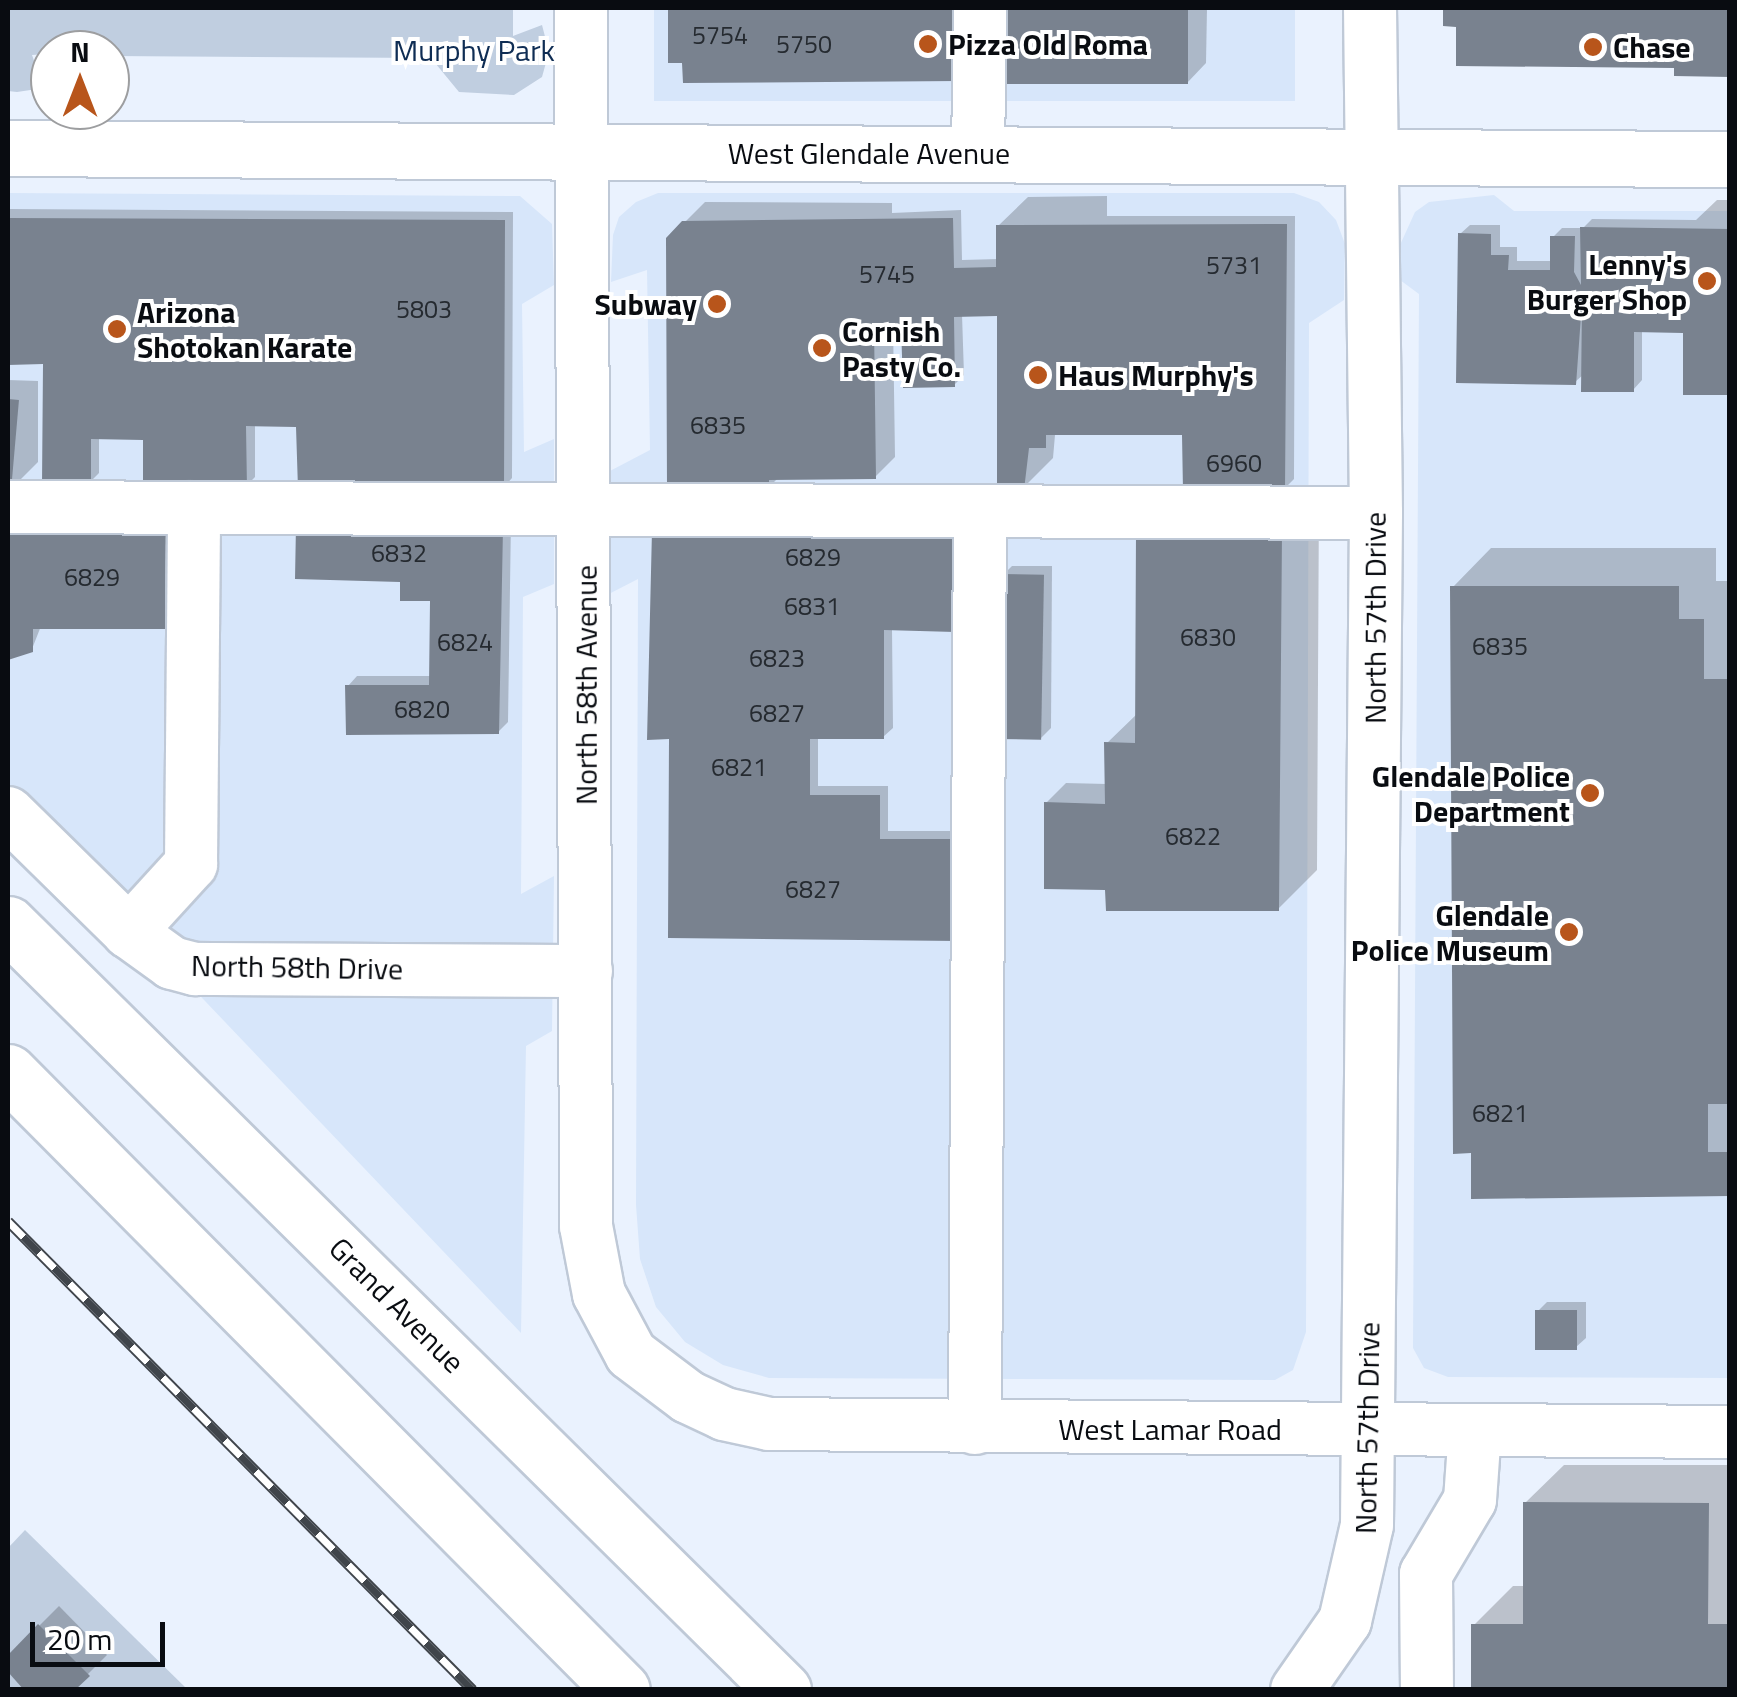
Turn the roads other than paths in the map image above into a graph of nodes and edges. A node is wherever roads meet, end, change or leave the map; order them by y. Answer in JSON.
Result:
{"nodes":[{"id":1,"x":581,"y":8,"type":"edge"},
{"id":2,"x":980,"y":8,"type":"edge"},
{"id":3,"x":1370,"y":8,"type":"edge"},
{"id":4,"x":8,"y":148,"type":"edge"},
{"id":5,"x":583,"y":151,"type":"junction"},
{"id":6,"x":978,"y":154,"type":"junction"},
{"id":7,"x":1372,"y":157,"type":"junction"},
{"id":8,"x":1730,"y":159,"type":"edge"},
{"id":9,"x":8,"y":508,"type":"edge"},
{"id":10,"x":194,"y":508,"type":"junction"},
{"id":11,"x":586,"y":509,"type":"junction"},
{"id":12,"x":980,"y":511,"type":"junction"},
{"id":13,"x":1376,"y":514,"type":"junction"},
{"id":14,"x":8,"y":813,"type":"edge"},
{"id":15,"x":8,"y":924,"type":"edge"},
{"id":16,"x":129,"y":932,"type":"junction"},
{"id":17,"x":586,"y":970,"type":"junction"},
{"id":18,"x":8,"y":1072,"type":"edge"},
{"id":19,"x":632,"y":1354,"type":"joint"},
{"id":20,"x":975,"y":1428,"type":"junction"},
{"id":21,"x":1369,"y":1428,"type":"junction"},
{"id":22,"x":1475,"y":1430,"type":"junction"},
{"id":23,"x":1730,"y":1432,"type":"edge"},
{"id":24,"x":1362,"y":1561,"type":"junction"},
{"id":25,"x":1426,"y":1574,"type":"junction"},
{"id":26,"x":622,"y":1690,"type":"edge"},
{"id":27,"x":783,"y":1690,"type":"edge"},
{"id":28,"x":1296,"y":1690,"type":"edge"},
{"id":29,"x":1426,"y":1690,"type":"edge"}],
"edges":[{"from":1,"to":5,"type":"street","name":"North 58th Avenue"},
{"from":2,"to":6,"type":"street"},
{"from":3,"to":7,"type":"street","name":"North 57th Drive"},
{"from":4,"to":5,"type":"main road","name":"West Glendale Avenue"},
{"from":5,"to":6,"type":"main road","name":"West Glendale Avenue"},
{"from":5,"to":11,"type":"street","name":"North 58th Avenue"},
{"from":6,"to":7,"type":"main road","name":"West Glendale Avenue"},
{"from":7,"to":8,"type":"main road","name":"West Glendale Avenue"},
{"from":7,"to":13,"type":"street","name":"North 57th Drive"},
{"from":9,"to":10,"type":"street"},
{"from":10,"to":11,"type":"street"},
{"from":10,"to":16,"type":"street"},
{"from":11,"to":12,"type":"street"},
{"from":11,"to":17,"type":"street","name":"North 58th Avenue"},
{"from":12,"to":13,"type":"street"},
{"from":12,"to":20,"type":"street"},
{"from":13,"to":21,"type":"street","name":"North 57th Drive"},
{"from":14,"to":16,"type":"street","name":"North 58th Drive"},
{"from":15,"to":27,"type":"main road","name":"Grand Avenue"},
{"from":16,"to":17,"type":"street","name":"North 58th Drive"},
{"from":17,"to":19,"type":"street","name":"North 58th Avenue"},
{"from":18,"to":26,"type":"main road"},
{"from":19,"to":20,"type":"street","name":"West Lamar Road"},
{"from":20,"to":21,"type":"street","name":"West Lamar Road"},
{"from":21,"to":22,"type":"street","name":"West Lamar Road"},
{"from":21,"to":24,"type":"street","name":"North 57th Drive"},
{"from":22,"to":23,"type":"street","name":"West Lamar Road"},
{"from":22,"to":25,"type":"street"},
{"from":24,"to":25,"type":"street"},
{"from":24,"to":28,"type":"street","name":"North 57th Drive"},
{"from":25,"to":29,"type":"street"}]}
